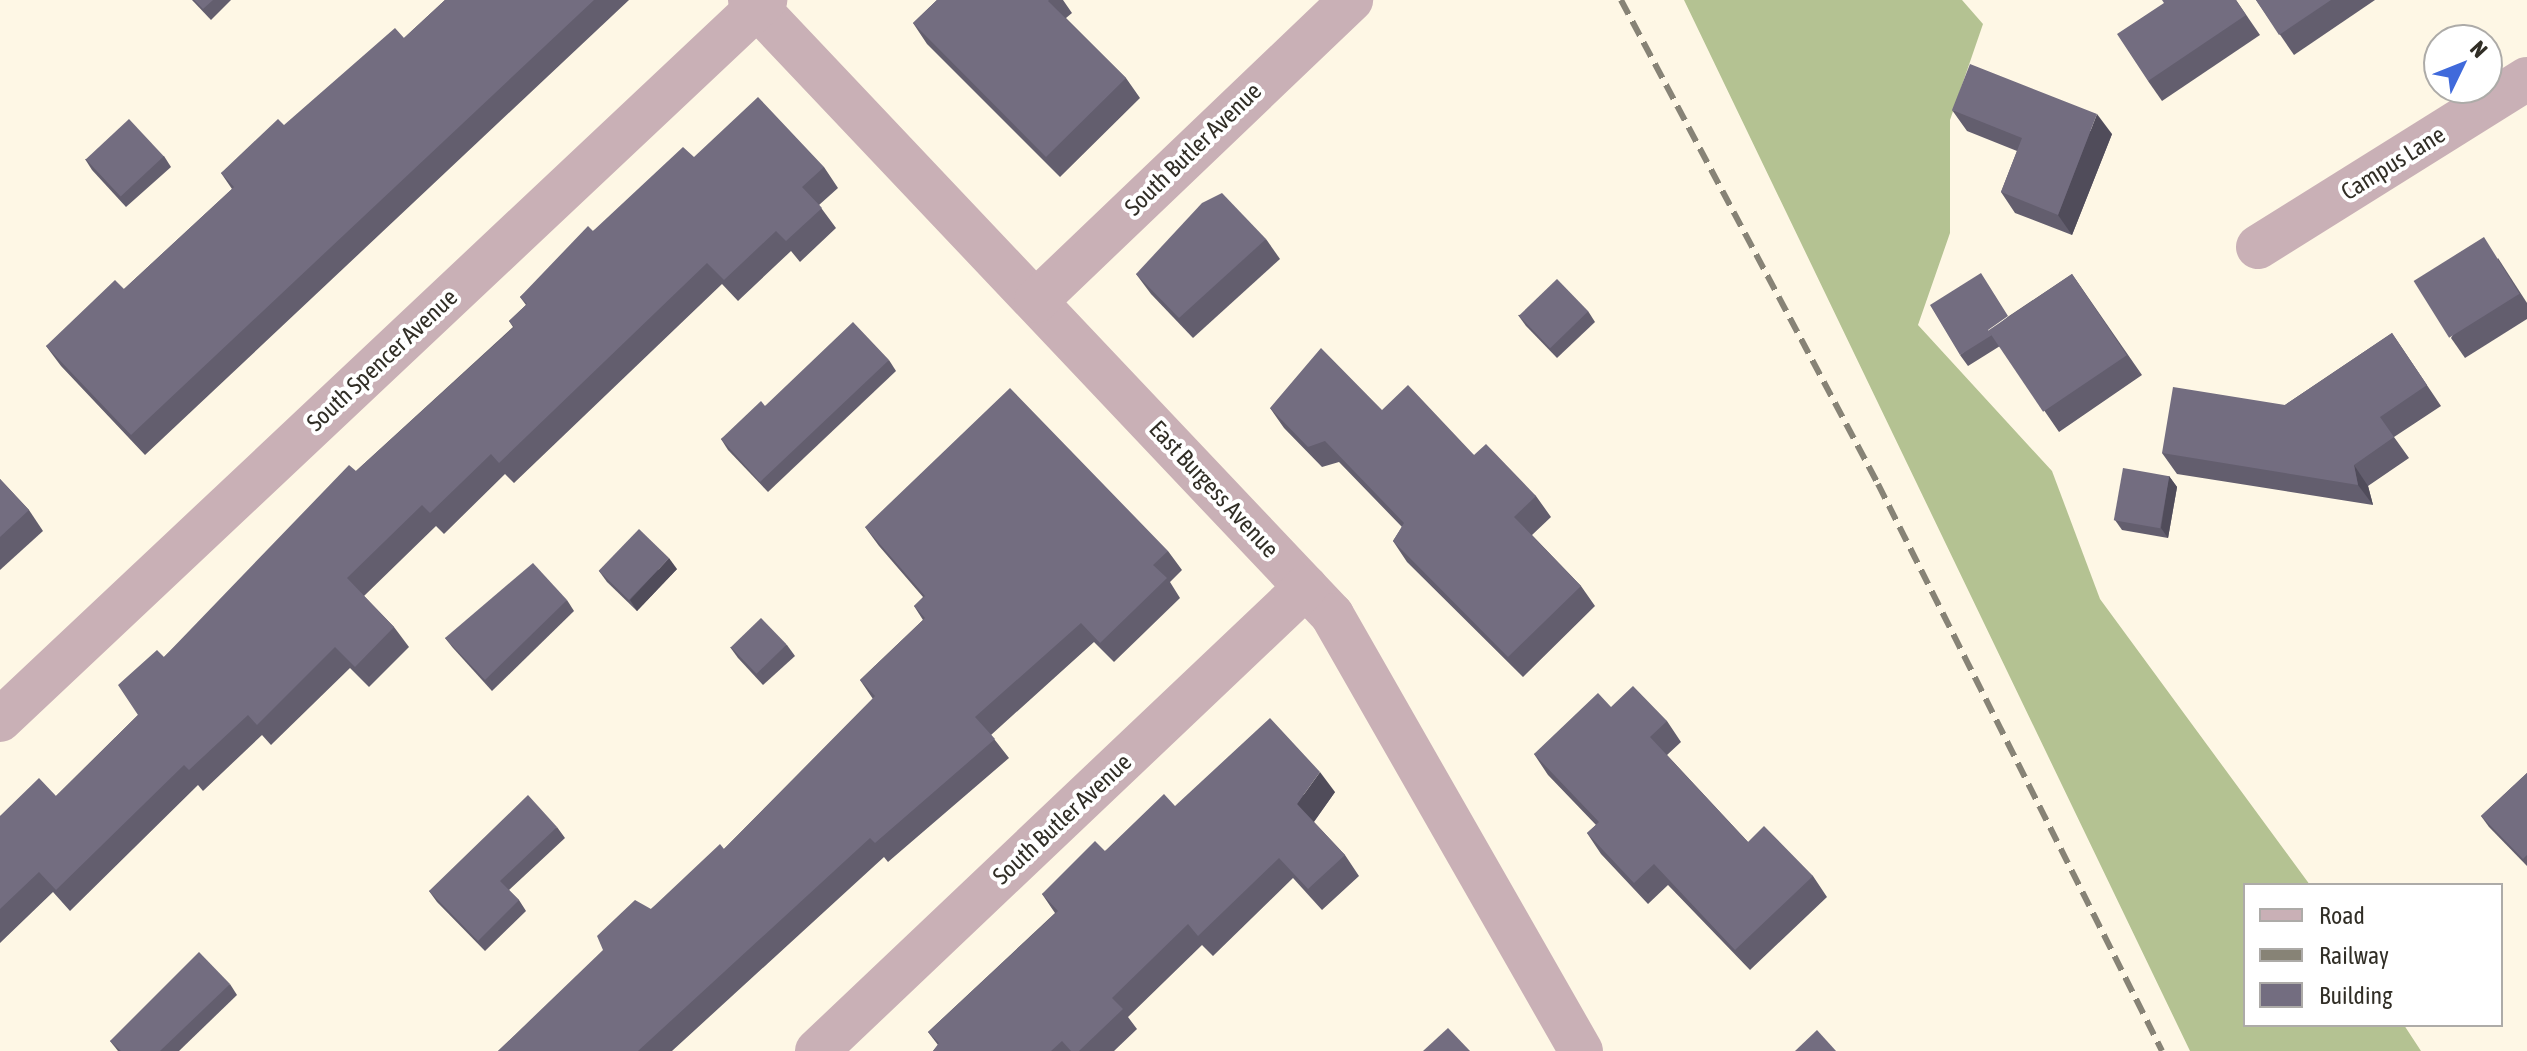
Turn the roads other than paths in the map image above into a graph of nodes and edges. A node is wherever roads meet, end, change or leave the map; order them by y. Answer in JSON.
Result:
{"nodes":[{"id":1,"x":1351,"y":0,"type":"edge"},
{"id":2,"x":757,"y":3,"type":"edge"},
{"id":3,"x":2527,"y":79,"type":"edge"},
{"id":4,"x":2258,"y":247,"type":"dead end"},
{"id":5,"x":1036,"y":301,"type":"junction"},
{"id":6,"x":1306,"y":587,"type":"junction"},
{"id":7,"x":0,"y":720,"type":"edge"},
{"id":8,"x":817,"y":1051,"type":"edge"},
{"id":9,"x":1581,"y":1051,"type":"edge"}],
"edges":[{"from":1,"to":5,"type":"street","name":"South Butler Avenue"},
{"from":2,"to":5,"type":"street","name":"East Burgess Avenue"},
{"from":2,"to":7,"type":"street","name":"South Spencer Avenue"},
{"from":3,"to":4,"type":"street","name":"Campus Lane"},
{"from":5,"to":6,"type":"street","name":"East Burgess Avenue"},
{"from":6,"to":8,"type":"street","name":"South Butler Avenue"},
{"from":6,"to":9,"type":"street","name":"East Burgess Avenue"}]}
